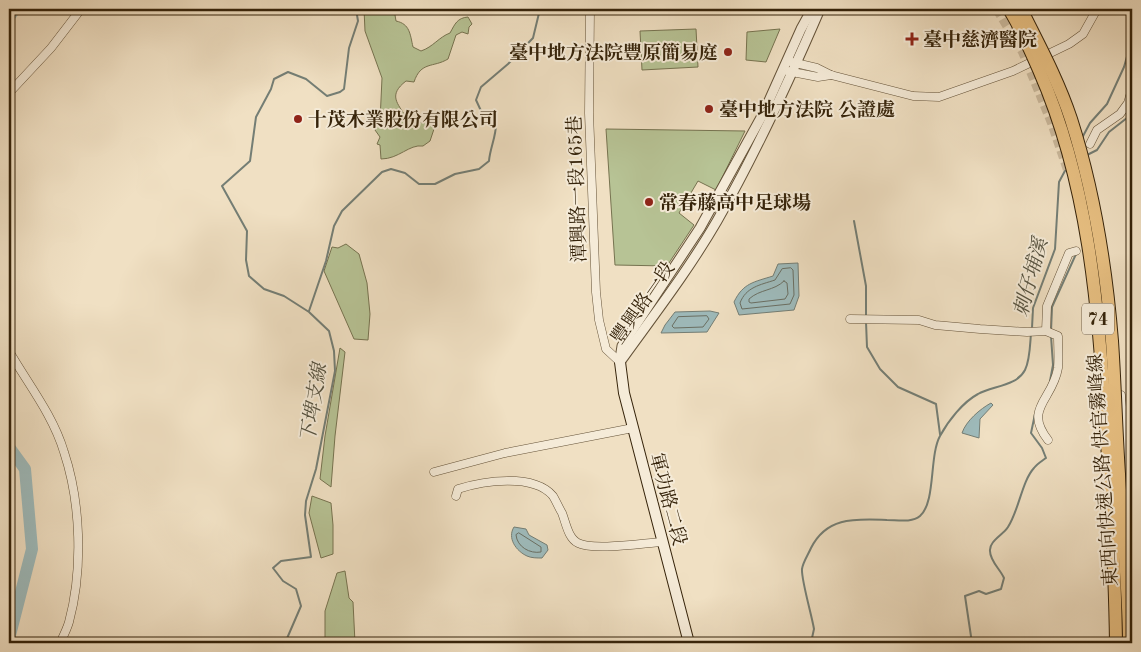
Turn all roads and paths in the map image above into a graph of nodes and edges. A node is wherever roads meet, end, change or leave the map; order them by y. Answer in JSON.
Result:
{"nodes":[{"id":1,"x":81,"y":9,"type":"edge"},
{"id":2,"x":590,"y":9,"type":"edge"},
{"id":3,"x":812,"y":9,"type":"edge"},
{"id":4,"x":820,"y":9,"type":"edge"},
{"id":5,"x":1009,"y":9,"type":"edge"},
{"id":6,"x":1021,"y":9,"type":"edge"},
{"id":7,"x":1097,"y":9,"type":"edge"},
{"id":8,"x":791,"y":62,"type":"junction"},
{"id":9,"x":787,"y":71,"type":"junction"},
{"id":10,"x":831,"y":75,"type":"junction"},
{"id":11,"x":1132,"y":89,"type":"edge"},
{"id":12,"x":9,"y":93,"type":"edge"},
{"id":13,"x":1090,"y":144,"type":"dead end"},
{"id":14,"x":1090,"y":162,"type":"dead end"},
{"id":15,"x":1076,"y":196,"type":"dead end"},
{"id":16,"x":1076,"y":251,"type":"dead end"},
{"id":17,"x":850,"y":319,"type":"dead end"},
{"id":18,"x":1046,"y":331,"type":"junction"},
{"id":19,"x":9,"y":351,"type":"edge"},
{"id":20,"x":620,"y":362,"type":"junction"},
{"id":21,"x":633,"y":428,"type":"junction"},
{"id":22,"x":1048,"y":440,"type":"dead end"},
{"id":23,"x":434,"y":472,"type":"dead end"},
{"id":24,"x":456,"y":496,"type":"dead end"},
{"id":25,"x":662,"y":542,"type":"junction"},
{"id":26,"x":1114,"y":564,"type":"junction"},
{"id":27,"x":1132,"y":581,"type":"edge"},
{"id":28,"x":1111,"y":582,"type":"junction"},
{"id":29,"x":1132,"y":592,"type":"edge"},
{"id":30,"x":60,"y":643,"type":"edge"},
{"id":31,"x":689,"y":643,"type":"edge"},
{"id":32,"x":1108,"y":643,"type":"edge"},
{"id":33,"x":1112,"y":643,"type":"edge"},
{"id":34,"x":1116,"y":643,"type":"edge"},
{"id":35,"x":1129,"y":643,"type":"edge"}],
"edges":[{"from":1,"to":12,"type":"street"},
{"from":2,"to":20,"type":"street","name":"潭興路一段165巷"},
{"from":3,"to":8,"type":"street","name":"豐興路一段"},
{"from":4,"to":8,"type":"street","name":"豐興路一段"},
{"from":5,"to":26,"type":"highway","name":"東西向快速公路 快官霧峰線","number":"74","bridge":true},
{"from":6,"to":35,"type":"highway","name":"東西向快速公路 快官霧峰線","number":"74","bridge":true},
{"from":7,"to":10,"type":"street"},
{"from":8,"to":9,"type":"street","name":"豐興路一段"},
{"from":8,"to":10,"type":"street"},
{"from":9,"to":10,"type":"street"},
{"from":9,"to":20,"type":"street","name":"豐興路一段"},
{"from":11,"to":13,"type":"street"},
{"from":14,"to":27,"type":"street"},
{"from":15,"to":28,"type":"street"},
{"from":16,"to":18,"type":"street"},
{"from":17,"to":18,"type":"street"},
{"from":18,"to":22,"type":"street"},
{"from":19,"to":30,"type":"street"},
{"from":20,"to":21,"type":"main road","name":"軍功路二段"},
{"from":21,"to":23,"type":"street"},
{"from":21,"to":25,"type":"main road","name":"軍功路二段"},
{"from":24,"to":25,"type":"street"},
{"from":25,"to":31,"type":"main road","name":"軍功路二段"},
{"from":26,"to":32,"type":"highway","number":"74","bridge":true},
{"from":26,"to":34,"type":"highway","name":"東西向快速公路 快官霧峰線","number":"74","bridge":true},
{"from":27,"to":28,"type":"street"},
{"from":27,"to":29,"type":"street"},
{"from":28,"to":33,"type":"street"}]}
